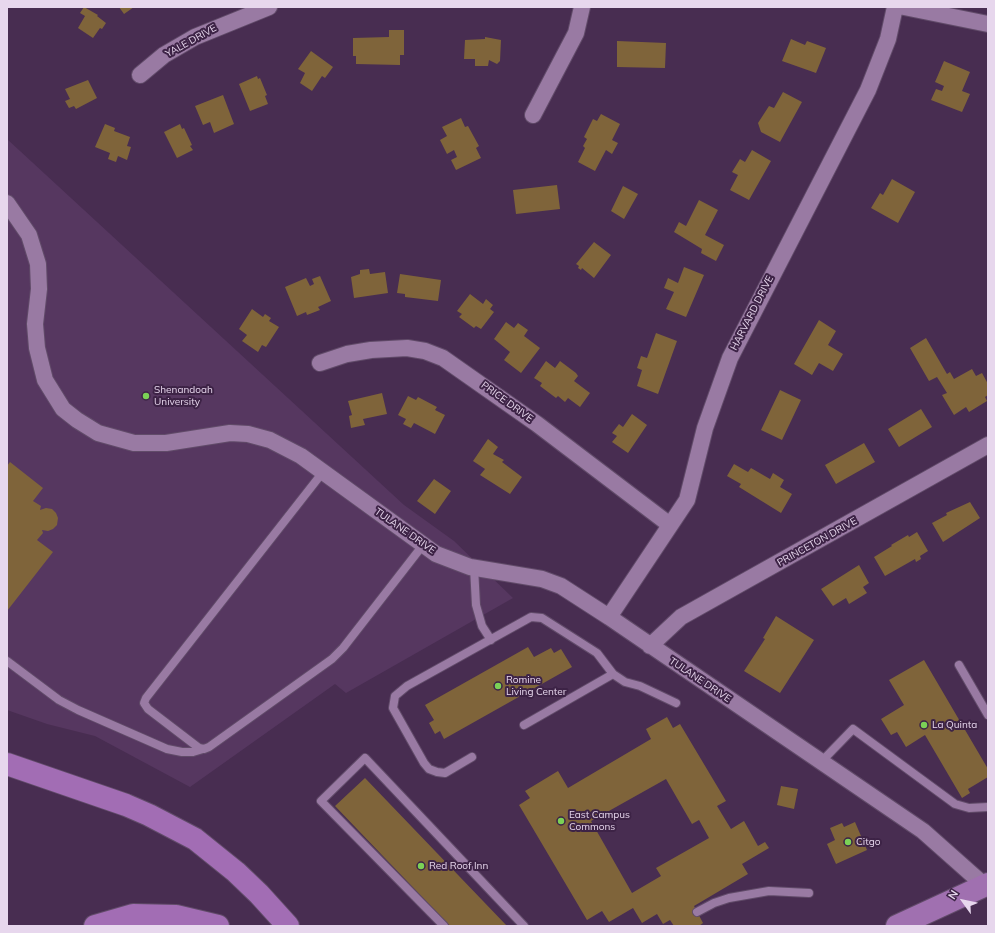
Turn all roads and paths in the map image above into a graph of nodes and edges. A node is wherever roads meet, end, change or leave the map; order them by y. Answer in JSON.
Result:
{"nodes":[{"id":1,"x":269,"y":7,"type":"edge"},
{"id":2,"x":582,"y":7,"type":"edge"},
{"id":3,"x":895,"y":7,"type":"edge"},
{"id":4,"x":904,"y":7,"type":"edge"},
{"id":5,"x":988,"y":24,"type":"edge"},
{"id":6,"x":140,"y":75,"type":"dead end"},
{"id":7,"x":533,"y":115,"type":"dead end"},
{"id":8,"x":10,"y":207,"type":"edge"},
{"id":9,"x":320,"y":363,"type":"dead end"},
{"id":10,"x":988,"y":445,"type":"edge"},
{"id":11,"x":323,"y":472,"type":"junction"},
{"id":12,"x":670,"y":525,"type":"junction"},
{"id":13,"x":424,"y":545,"type":"junction"},
{"id":14,"x":474,"y":567,"type":"junction"},
{"id":15,"x":609,"y":617,"type":"junction"},
{"id":16,"x":491,"y":640,"type":"junction"},
{"id":17,"x":650,"y":646,"type":"junction"},
{"id":18,"x":7,"y":661,"type":"edge"},
{"id":19,"x":959,"y":665,"type":"dead end"},
{"id":20,"x":613,"y":674,"type":"junction"},
{"id":21,"x":676,"y":703,"type":"dead end"},
{"id":22,"x":988,"y":715,"type":"edge"},
{"id":23,"x":524,"y":726,"type":"dead end"},
{"id":24,"x":204,"y":749,"type":"junction"},
{"id":25,"x":472,"y":756,"type":"dead end"},
{"id":26,"x":821,"y":762,"type":"junction"},
{"id":27,"x":7,"y":764,"type":"edge"},
{"id":28,"x":988,"y":807,"type":"edge"},
{"id":29,"x":987,"y":888,"type":"edge"},
{"id":30,"x":809,"y":893,"type":"dead end"},
{"id":31,"x":696,"y":912,"type":"dead end"},
{"id":32,"x":95,"y":926,"type":"edge"},
{"id":33,"x":218,"y":926,"type":"edge"},
{"id":34,"x":288,"y":926,"type":"edge"},
{"id":35,"x":444,"y":926,"type":"edge"},
{"id":36,"x":524,"y":926,"type":"edge"},
{"id":37,"x":897,"y":926,"type":"edge"}],
"edges":[{"from":1,"to":6,"type":"street","name":"YALE DRIVE"},
{"from":2,"to":7,"type":"street"},
{"from":3,"to":12,"type":"street","name":"HARVARD DRIVE"},
{"from":4,"to":5,"type":"street"},
{"from":8,"to":11,"type":"street","name":"TULANE DRIVE"},
{"from":9,"to":12,"type":"street","name":"PRICE DRIVE"},
{"from":10,"to":17,"type":"street","name":"PRINCETON DRIVE"},
{"from":11,"to":13,"type":"street","name":"TULANE DRIVE"},
{"from":11,"to":24,"type":"lane"},
{"from":12,"to":15,"type":"street","name":"HARVARD DRIVE"},
{"from":13,"to":14,"type":"street","name":"TULANE DRIVE"},
{"from":13,"to":24,"type":"lane"},
{"from":14,"to":15,"type":"street","name":"TULANE DRIVE"},
{"from":14,"to":16,"type":"lane"},
{"from":15,"to":17,"type":"street","name":"TULANE DRIVE"},
{"from":16,"to":20,"type":"lane"},
{"from":16,"to":25,"type":"lane"},
{"from":17,"to":26,"type":"street","name":"TULANE DRIVE"},
{"from":18,"to":24,"type":"lane"},
{"from":19,"to":22,"type":"lane"},
{"from":20,"to":21,"type":"lane"},
{"from":20,"to":23,"type":"lane"},
{"from":26,"to":28,"type":"lane"},
{"from":26,"to":29,"type":"street","name":"TULANE DRIVE"},
{"from":27,"to":34,"type":"highway"},
{"from":29,"to":37,"type":"highway"},
{"from":30,"to":31,"type":"lane"},
{"from":32,"to":33,"type":"highway"},
{"from":35,"to":36,"type":"lane"}]}
